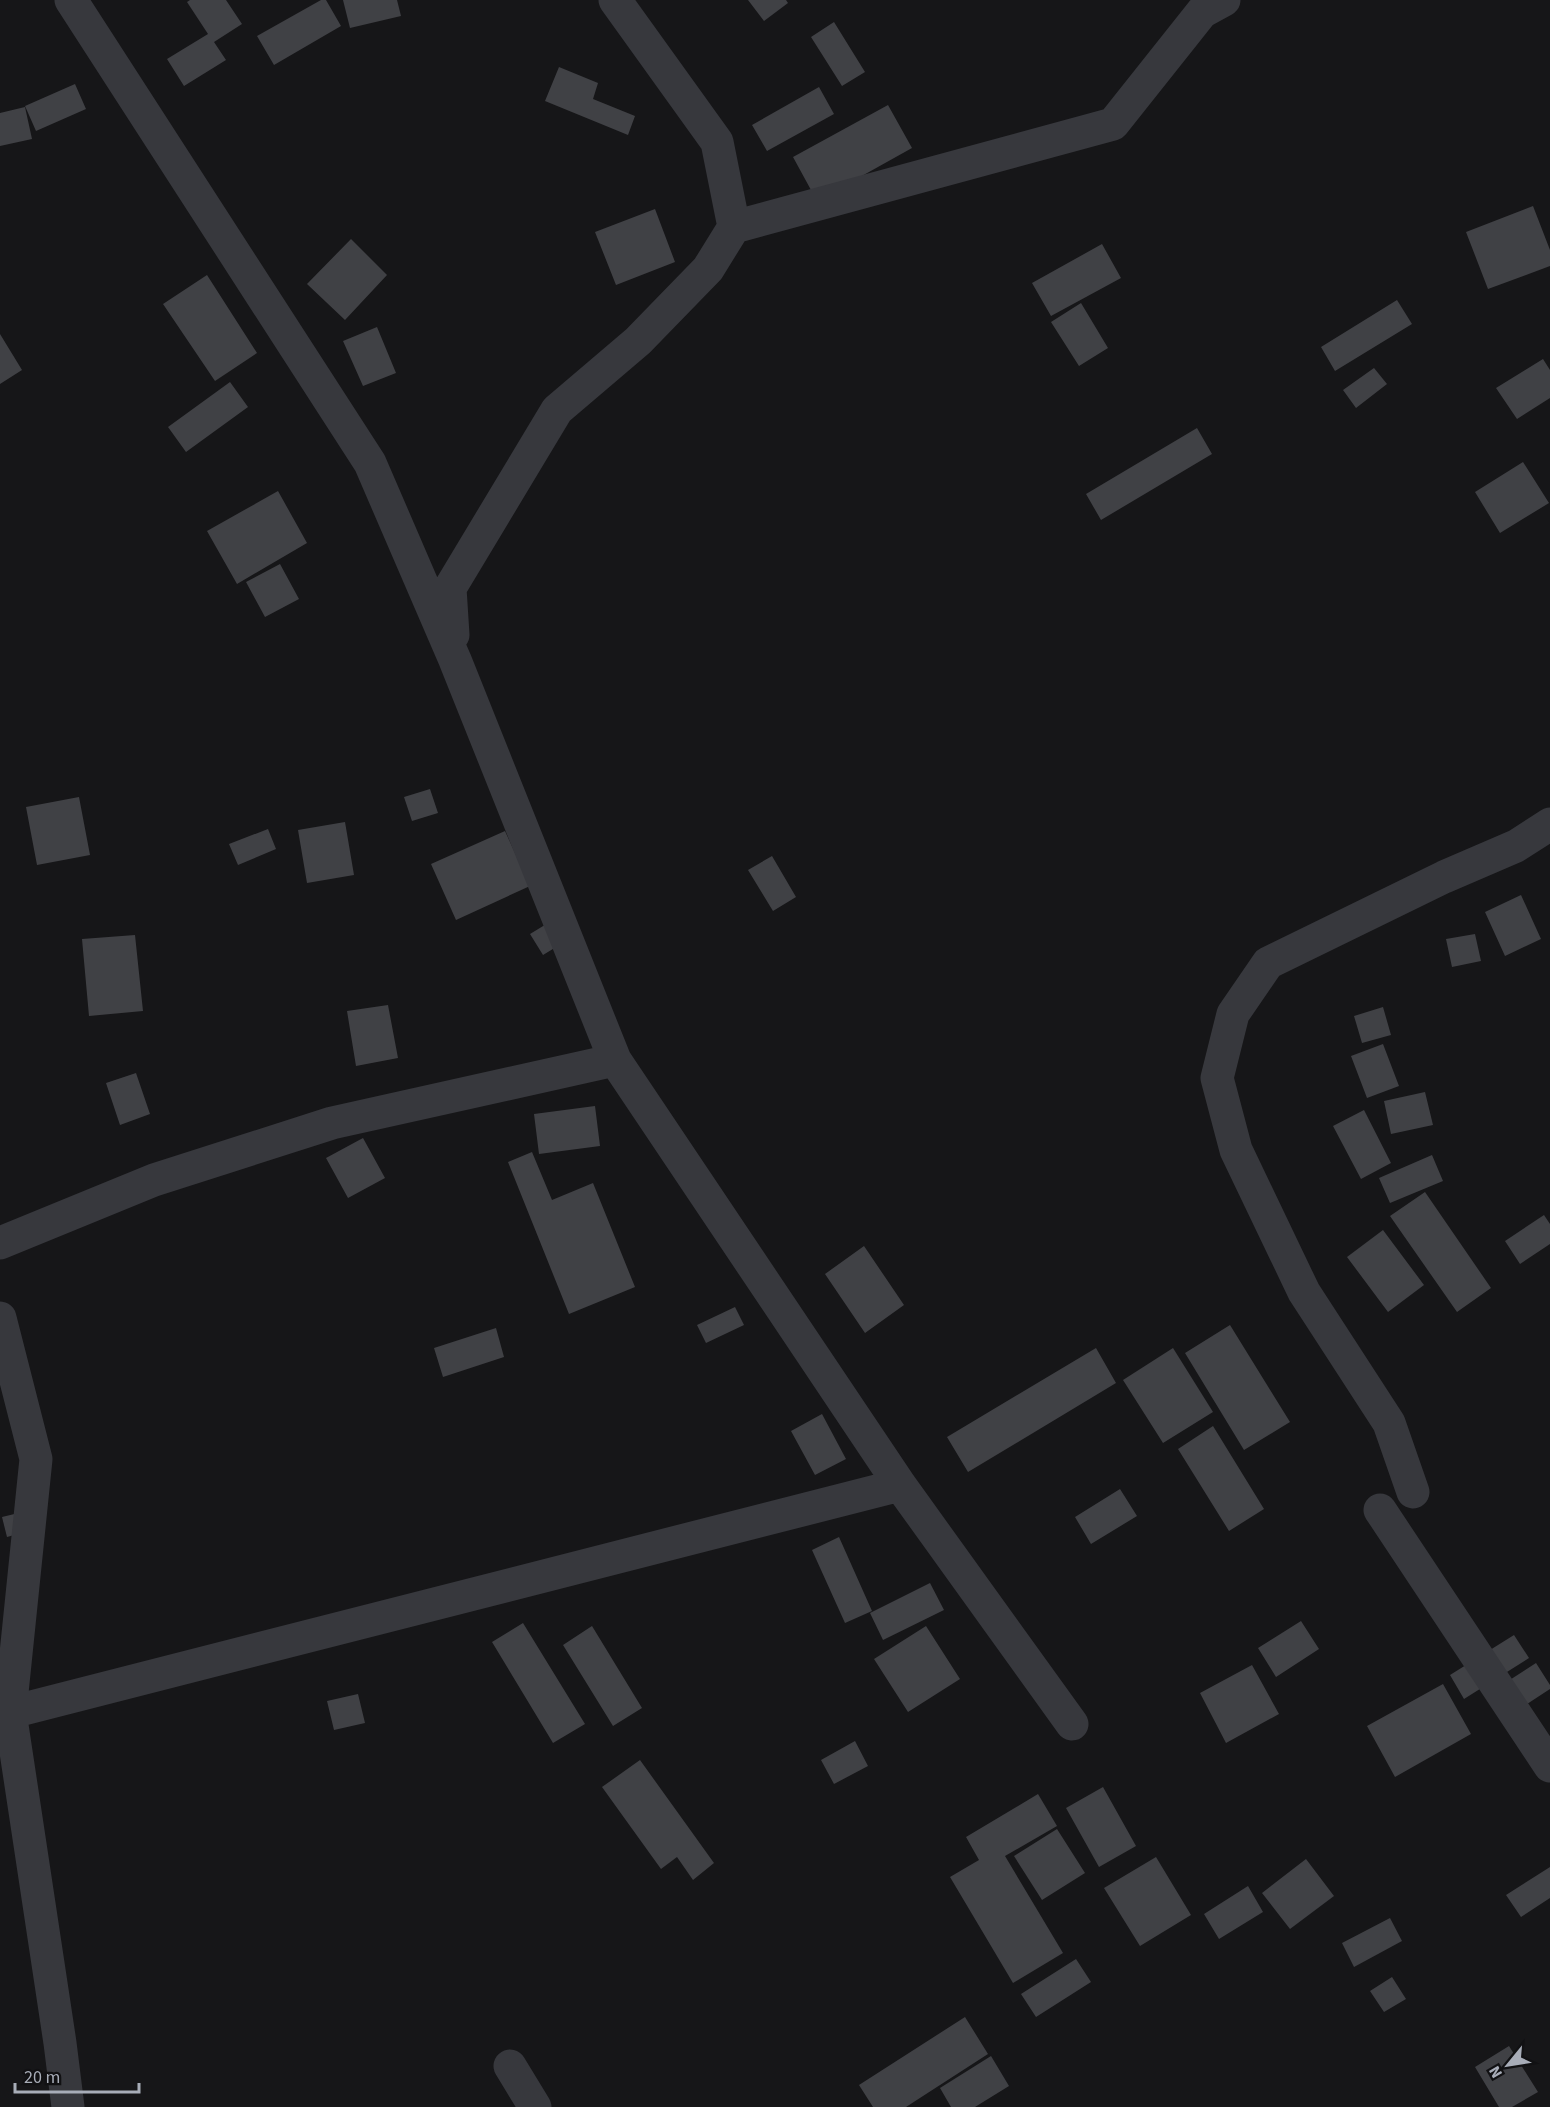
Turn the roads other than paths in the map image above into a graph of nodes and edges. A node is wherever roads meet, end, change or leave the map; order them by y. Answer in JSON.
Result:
{"nodes":[{"id":1,"x":71,"y":0,"type":"edge"},
{"id":2,"x":615,"y":0,"type":"edge"},
{"id":3,"x":1224,"y":0,"type":"edge"},
{"id":4,"x":734,"y":227,"type":"junction"},
{"id":5,"x":455,"y":660,"type":"junction"},
{"id":6,"x":1550,"y":824,"type":"edge"},
{"id":7,"x":615,"y":1060,"type":"junction"},
{"id":8,"x":0,"y":1243,"type":"edge"},
{"id":9,"x":0,"y":1318,"type":"edge"},
{"id":10,"x":900,"y":1485,"type":"junction"},
{"id":11,"x":1413,"y":1492,"type":"dead end"},
{"id":12,"x":1380,"y":1510,"type":"dead end"},
{"id":13,"x":5,"y":1714,"type":"edge"},
{"id":14,"x":1072,"y":1724,"type":"dead end"},
{"id":15,"x":1550,"y":1767,"type":"edge"},
{"id":16,"x":510,"y":2066,"type":"dead end"},
{"id":17,"x":68,"y":2107,"type":"edge"},
{"id":18,"x":535,"y":2107,"type":"edge"}],
"edges":[{"from":1,"to":5,"type":"street"},
{"from":2,"to":4,"type":"street"},
{"from":3,"to":4,"type":"street"},
{"from":4,"to":5,"type":"street"},
{"from":5,"to":7,"type":"street"},
{"from":6,"to":11,"type":"street"},
{"from":7,"to":8,"type":"street"},
{"from":7,"to":10,"type":"street"},
{"from":9,"to":13,"type":"street"},
{"from":10,"to":13,"type":"street"},
{"from":10,"to":14,"type":"street"},
{"from":12,"to":15,"type":"street"},
{"from":13,"to":17,"type":"street"},
{"from":16,"to":18,"type":"street"}]}
